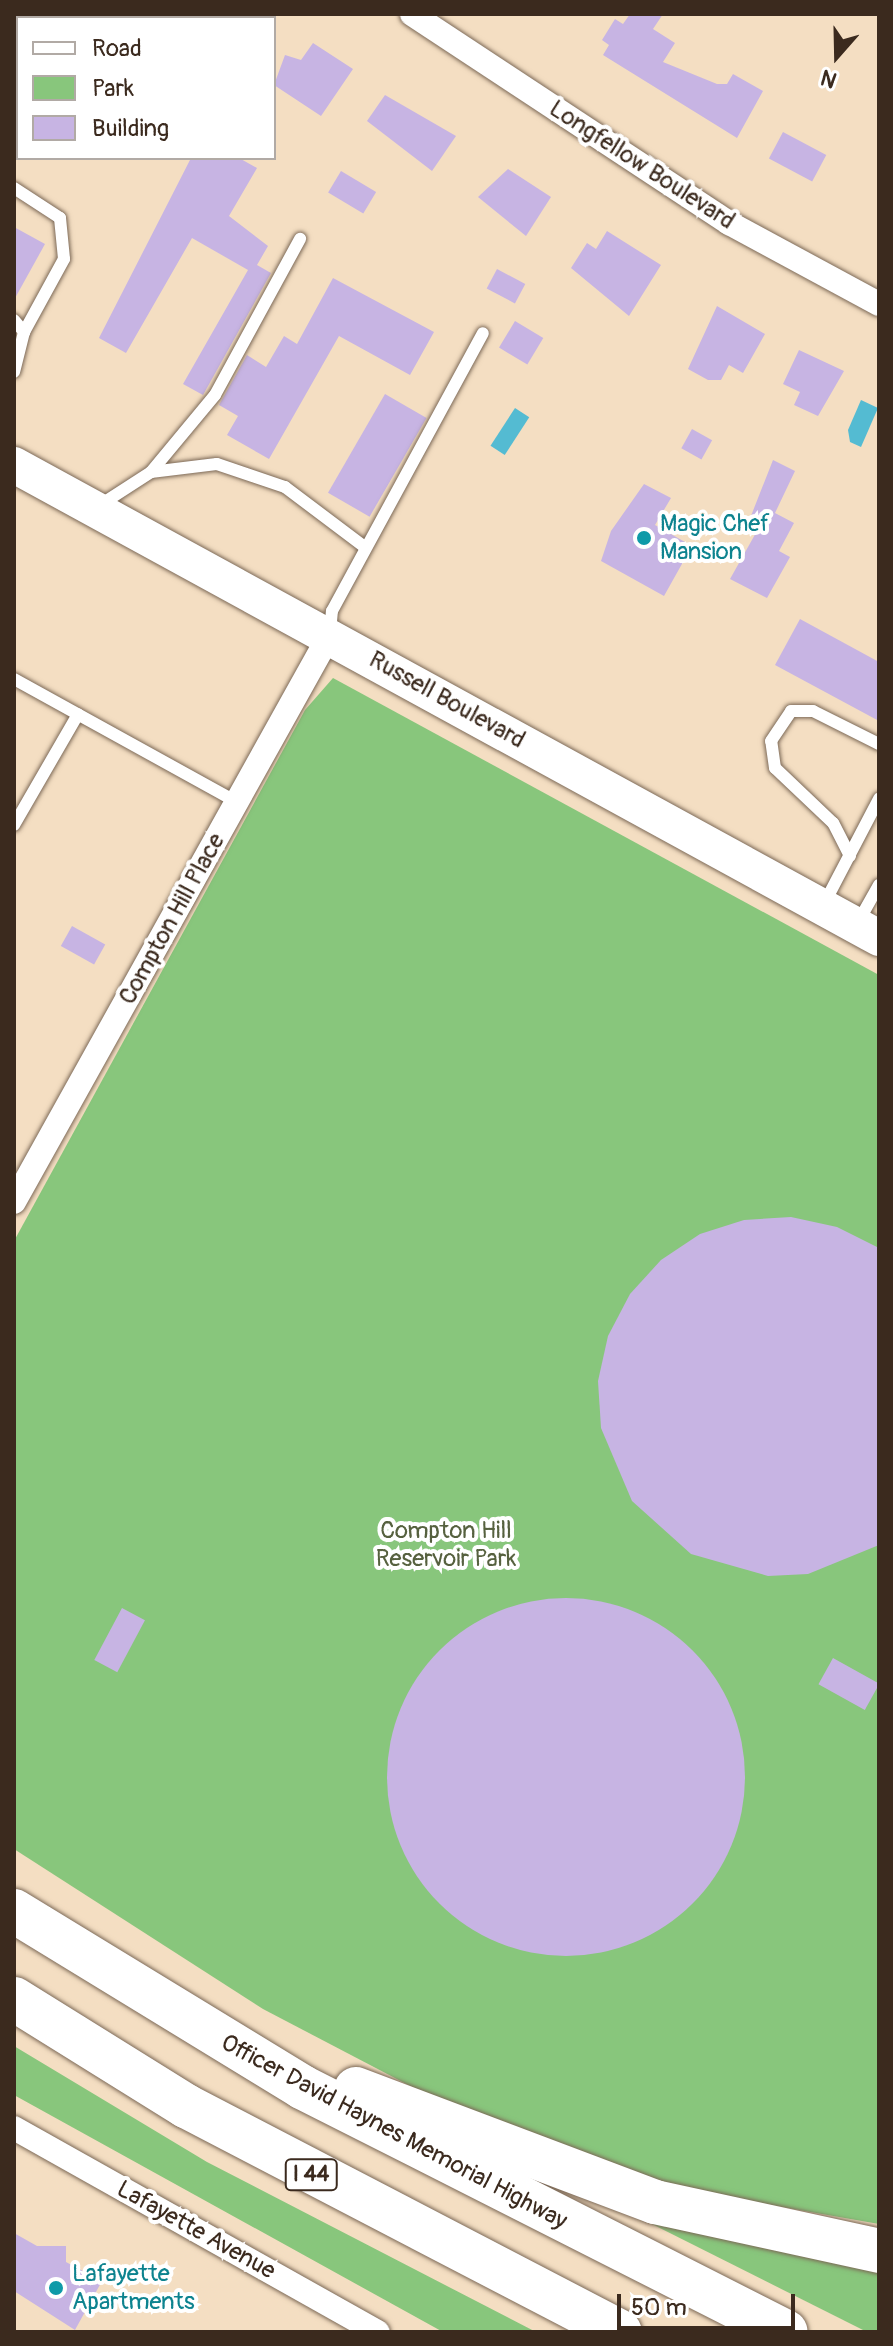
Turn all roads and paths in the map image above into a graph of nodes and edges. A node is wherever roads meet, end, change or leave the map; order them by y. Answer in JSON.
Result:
{"nodes":[{"id":1,"x":412,"y":14,"type":"edge"},
{"id":2,"x":14,"y":188,"type":"edge"},
{"id":3,"x":300,"y":239,"type":"dead end"},
{"id":4,"x":879,"y":304,"type":"edge"},
{"id":5,"x":14,"y":320,"type":"edge"},
{"id":6,"x":24,"y":332,"type":"junction"},
{"id":7,"x":483,"y":333,"type":"dead end"},
{"id":8,"x":14,"y":372,"type":"edge"},
{"id":9,"x":14,"y":465,"type":"edge"},
{"id":10,"x":151,"y":472,"type":"junction"},
{"id":11,"x":94,"y":508,"type":"junction"},
{"id":12,"x":366,"y":548,"type":"junction"},
{"id":13,"x":329,"y":636,"type":"junction"},
{"id":14,"x":14,"y":679,"type":"edge"},
{"id":15,"x":78,"y":714,"type":"junction"},
{"id":16,"x":879,"y":744,"type":"edge"},
{"id":17,"x":879,"y":799,"type":"edge"},
{"id":18,"x":237,"y":802,"type":"junction"},
{"id":19,"x":14,"y":825,"type":"edge"},
{"id":20,"x":850,"y":856,"type":"junction"},
{"id":21,"x":879,"y":885,"type":"edge"},
{"id":22,"x":823,"y":907,"type":"junction"},
{"id":23,"x":868,"y":931,"type":"edge"},
{"id":24,"x":14,"y":1202,"type":"edge"},
{"id":25,"x":14,"y":1911,"type":"edge"},
{"id":26,"x":14,"y":1999,"type":"edge"},
{"id":27,"x":225,"y":2045,"type":"junction"},
{"id":28,"x":14,"y":2128,"type":"edge"},
{"id":29,"x":879,"y":2251,"type":"edge"},
{"id":30,"x":378,"y":2332,"type":"edge"},
{"id":31,"x":620,"y":2332,"type":"edge"},
{"id":32,"x":786,"y":2332,"type":"edge"}],
"edges":[{"from":1,"to":4,"type":"street","name":"Longfellow Boulevard"},
{"from":2,"to":6,"type":"lane"},
{"from":3,"to":10,"type":"lane"},
{"from":5,"to":6,"type":"lane"},
{"from":6,"to":8,"type":"lane"},
{"from":7,"to":12,"type":"lane"},
{"from":9,"to":11,"type":"main road","name":"Russell Boulevard"},
{"from":10,"to":11,"type":"lane"},
{"from":10,"to":12,"type":"lane"},
{"from":11,"to":13,"type":"main road","name":"Russell Boulevard"},
{"from":12,"to":13,"type":"lane"},
{"from":13,"to":18,"type":"street","name":"Compton Hill Place"},
{"from":13,"to":22,"type":"main road","name":"Russell Boulevard"},
{"from":14,"to":15,"type":"lane"},
{"from":15,"to":18,"type":"lane"},
{"from":15,"to":19,"type":"lane"},
{"from":16,"to":20,"type":"lane"},
{"from":17,"to":20,"type":"lane"},
{"from":18,"to":24,"type":"street","name":"Compton Hill Place"},
{"from":20,"to":22,"type":"lane"},
{"from":21,"to":23,"type":"lane"},
{"from":22,"to":23,"type":"main road","name":"Russell Boulevard"},
{"from":25,"to":27,"type":"highway","name":"Officer David Haynes Memorial Highway"},
{"from":26,"to":31,"type":"highway","number":"I 44"},
{"from":27,"to":29,"type":"highway"},
{"from":27,"to":32,"type":"highway","name":"Officer David Haynes Memorial Highway"},
{"from":28,"to":30,"type":"street","name":"Lafayette Avenue"}]}
